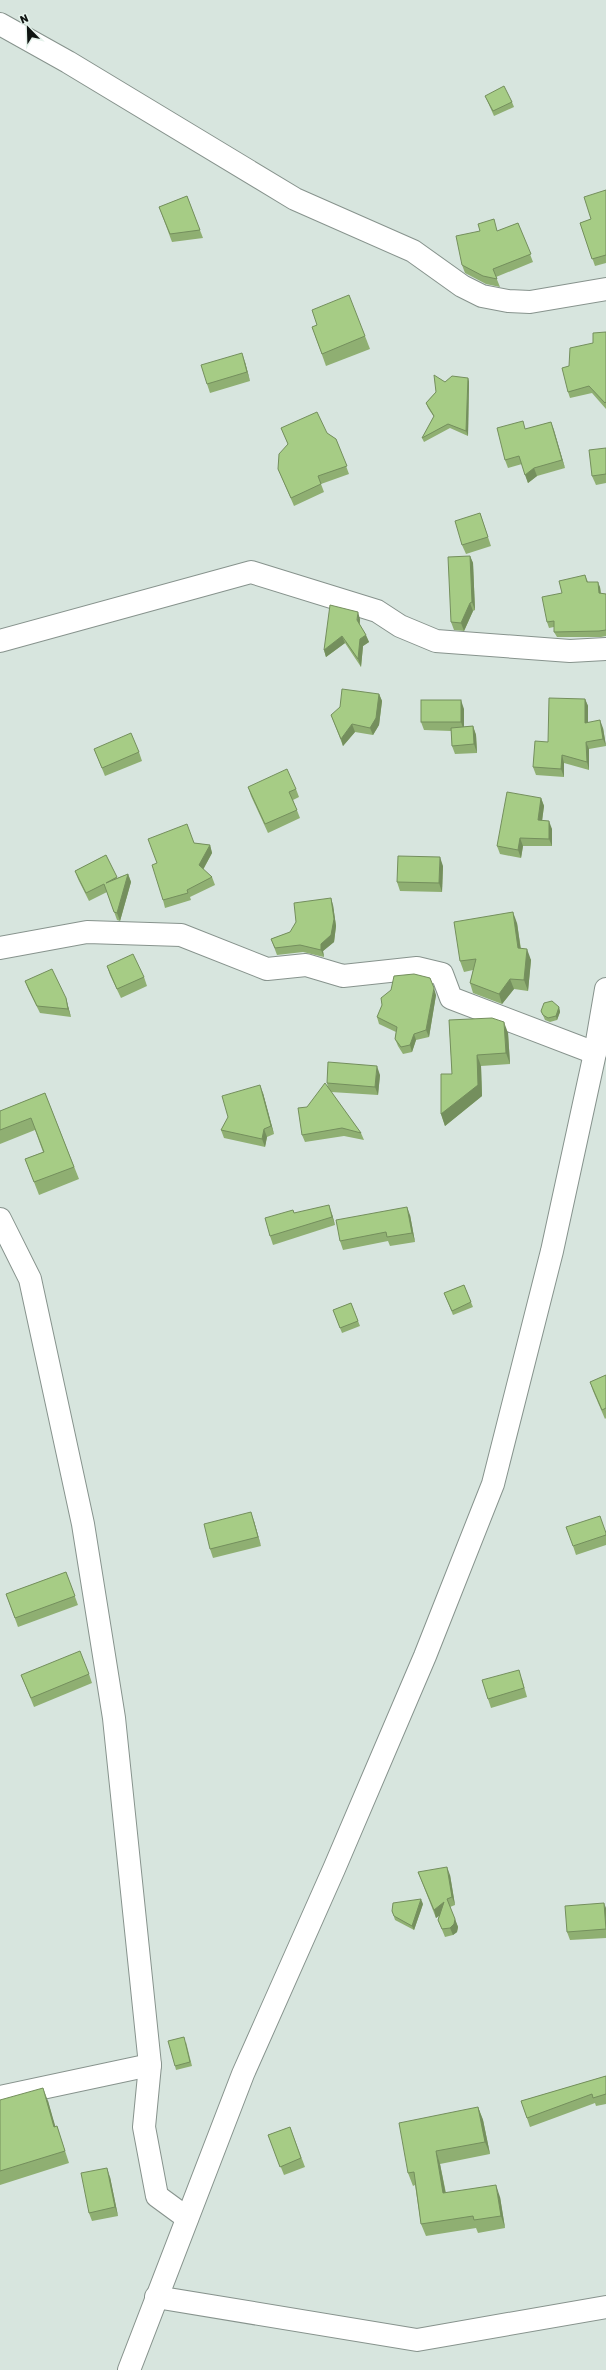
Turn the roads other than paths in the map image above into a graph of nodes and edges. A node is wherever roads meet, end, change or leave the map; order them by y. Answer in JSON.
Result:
{"nodes":[{"id":1,"x":0,"y":24,"type":"edge"},
{"id":2,"x":606,"y":289,"type":"edge"},
{"id":3,"x":0,"y":641,"type":"edge"},
{"id":4,"x":606,"y":649,"type":"edge"},
{"id":5,"x":0,"y":948,"type":"edge"},
{"id":6,"x":606,"y":989,"type":"edge"},
{"id":7,"x":595,"y":1053,"type":"junction"},
{"id":8,"x":0,"y":1219,"type":"edge"},
{"id":9,"x":150,"y":2065,"type":"junction"},
{"id":10,"x":0,"y":2097,"type":"edge"},
{"id":11,"x":187,"y":2218,"type":"junction"},
{"id":12,"x":156,"y":2297,"type":"junction"},
{"id":13,"x":606,"y":2307,"type":"edge"},
{"id":14,"x":129,"y":2370,"type":"edge"}],
"edges":[{"from":1,"to":2,"type":"street"},
{"from":3,"to":4,"type":"street"},
{"from":5,"to":7,"type":"street"},
{"from":6,"to":7,"type":"street"},
{"from":7,"to":11,"type":"street"},
{"from":8,"to":9,"type":"street"},
{"from":9,"to":10,"type":"street"},
{"from":9,"to":11,"type":"street"},
{"from":11,"to":12,"type":"street"},
{"from":12,"to":13,"type":"street"},
{"from":12,"to":14,"type":"street"}]}
